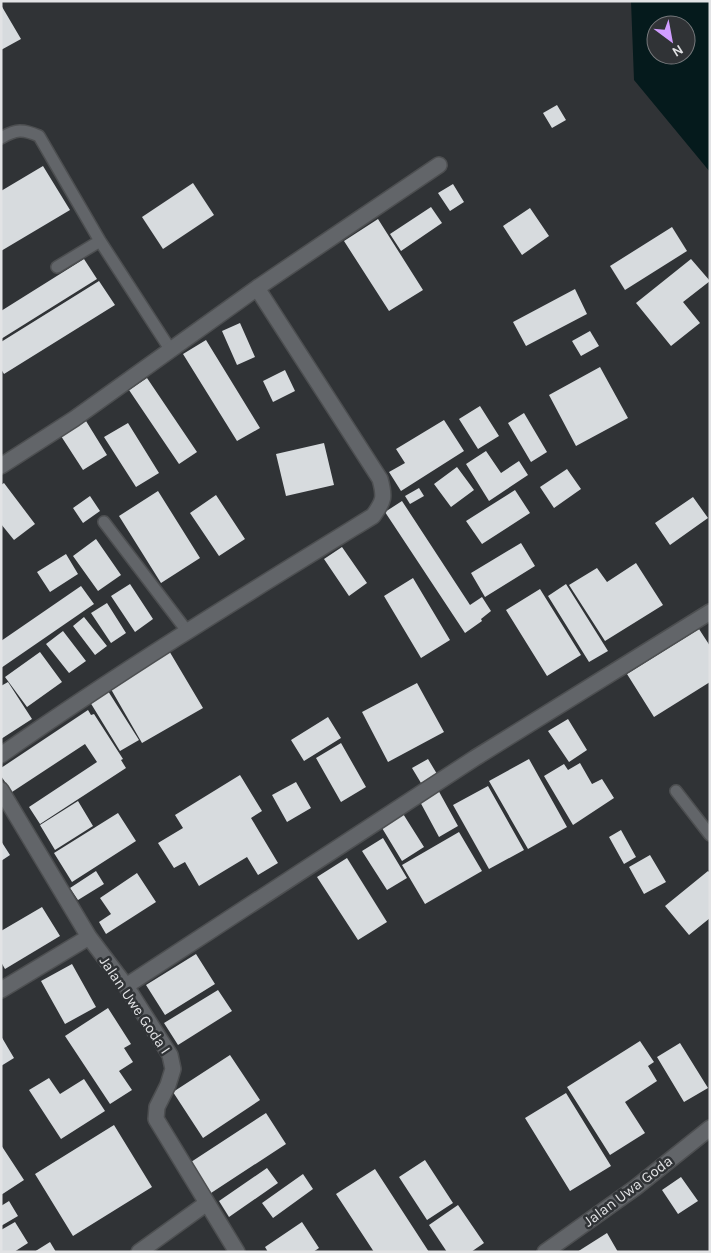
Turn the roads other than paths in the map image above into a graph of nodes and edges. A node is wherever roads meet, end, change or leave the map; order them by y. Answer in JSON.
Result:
{"nodes":[{"id":1,"x":1,"y":138,"type":"edge"},
{"id":2,"x":439,"y":165,"type":"dead end"},
{"id":3,"x":100,"y":241,"type":"junction"},
{"id":4,"x":57,"y":267,"type":"dead end"},
{"id":5,"x":257,"y":288,"type":"junction"},
{"id":6,"x":170,"y":349,"type":"junction"},
{"id":7,"x":1,"y":466,"type":"edge"},
{"id":8,"x":104,"y":522,"type":"dead end"},
{"id":9,"x":710,"y":612,"type":"edge"},
{"id":10,"x":188,"y":631,"type":"junction"},
{"id":11,"x":1,"y":755,"type":"edge"},
{"id":12,"x":1,"y":790,"type":"edge"},
{"id":13,"x":676,"y":791,"type":"dead end"},
{"id":14,"x":710,"y":834,"type":"edge"},
{"id":15,"x":89,"y":937,"type":"junction"},
{"id":16,"x":126,"y":986,"type":"junction"},
{"id":17,"x":1,"y":990,"type":"edge"},
{"id":18,"x":710,"y":1128,"type":"edge"},
{"id":19,"x":207,"y":1203,"type":"junction"},
{"id":20,"x":139,"y":1252,"type":"edge"},
{"id":21,"x":237,"y":1252,"type":"edge"},
{"id":22,"x":545,"y":1252,"type":"edge"}],
"edges":[{"from":1,"to":3,"type":"lane"},
{"from":2,"to":5,"type":"street"},
{"from":3,"to":4,"type":"lane"},
{"from":3,"to":6,"type":"lane"},
{"from":5,"to":6,"type":"street"},
{"from":5,"to":10,"type":"street"},
{"from":6,"to":7,"type":"street"},
{"from":8,"to":10,"type":"lane"},
{"from":9,"to":16,"type":"street"},
{"from":10,"to":11,"type":"street"},
{"from":12,"to":15,"type":"street","name":"Jalan Uwe Goda I"},
{"from":13,"to":14,"type":"lane"},
{"from":15,"to":16,"type":"street","name":"Jalan Uwe Goda I"},
{"from":15,"to":17,"type":"street"},
{"from":16,"to":19,"type":"street","name":"Jalan Uwe Goda I"},
{"from":18,"to":22,"type":"street","name":"Jalan Uwa Goda"},
{"from":19,"to":20,"type":"street"},
{"from":19,"to":21,"type":"street","name":"Jalan Uwe Goda I"}]}
